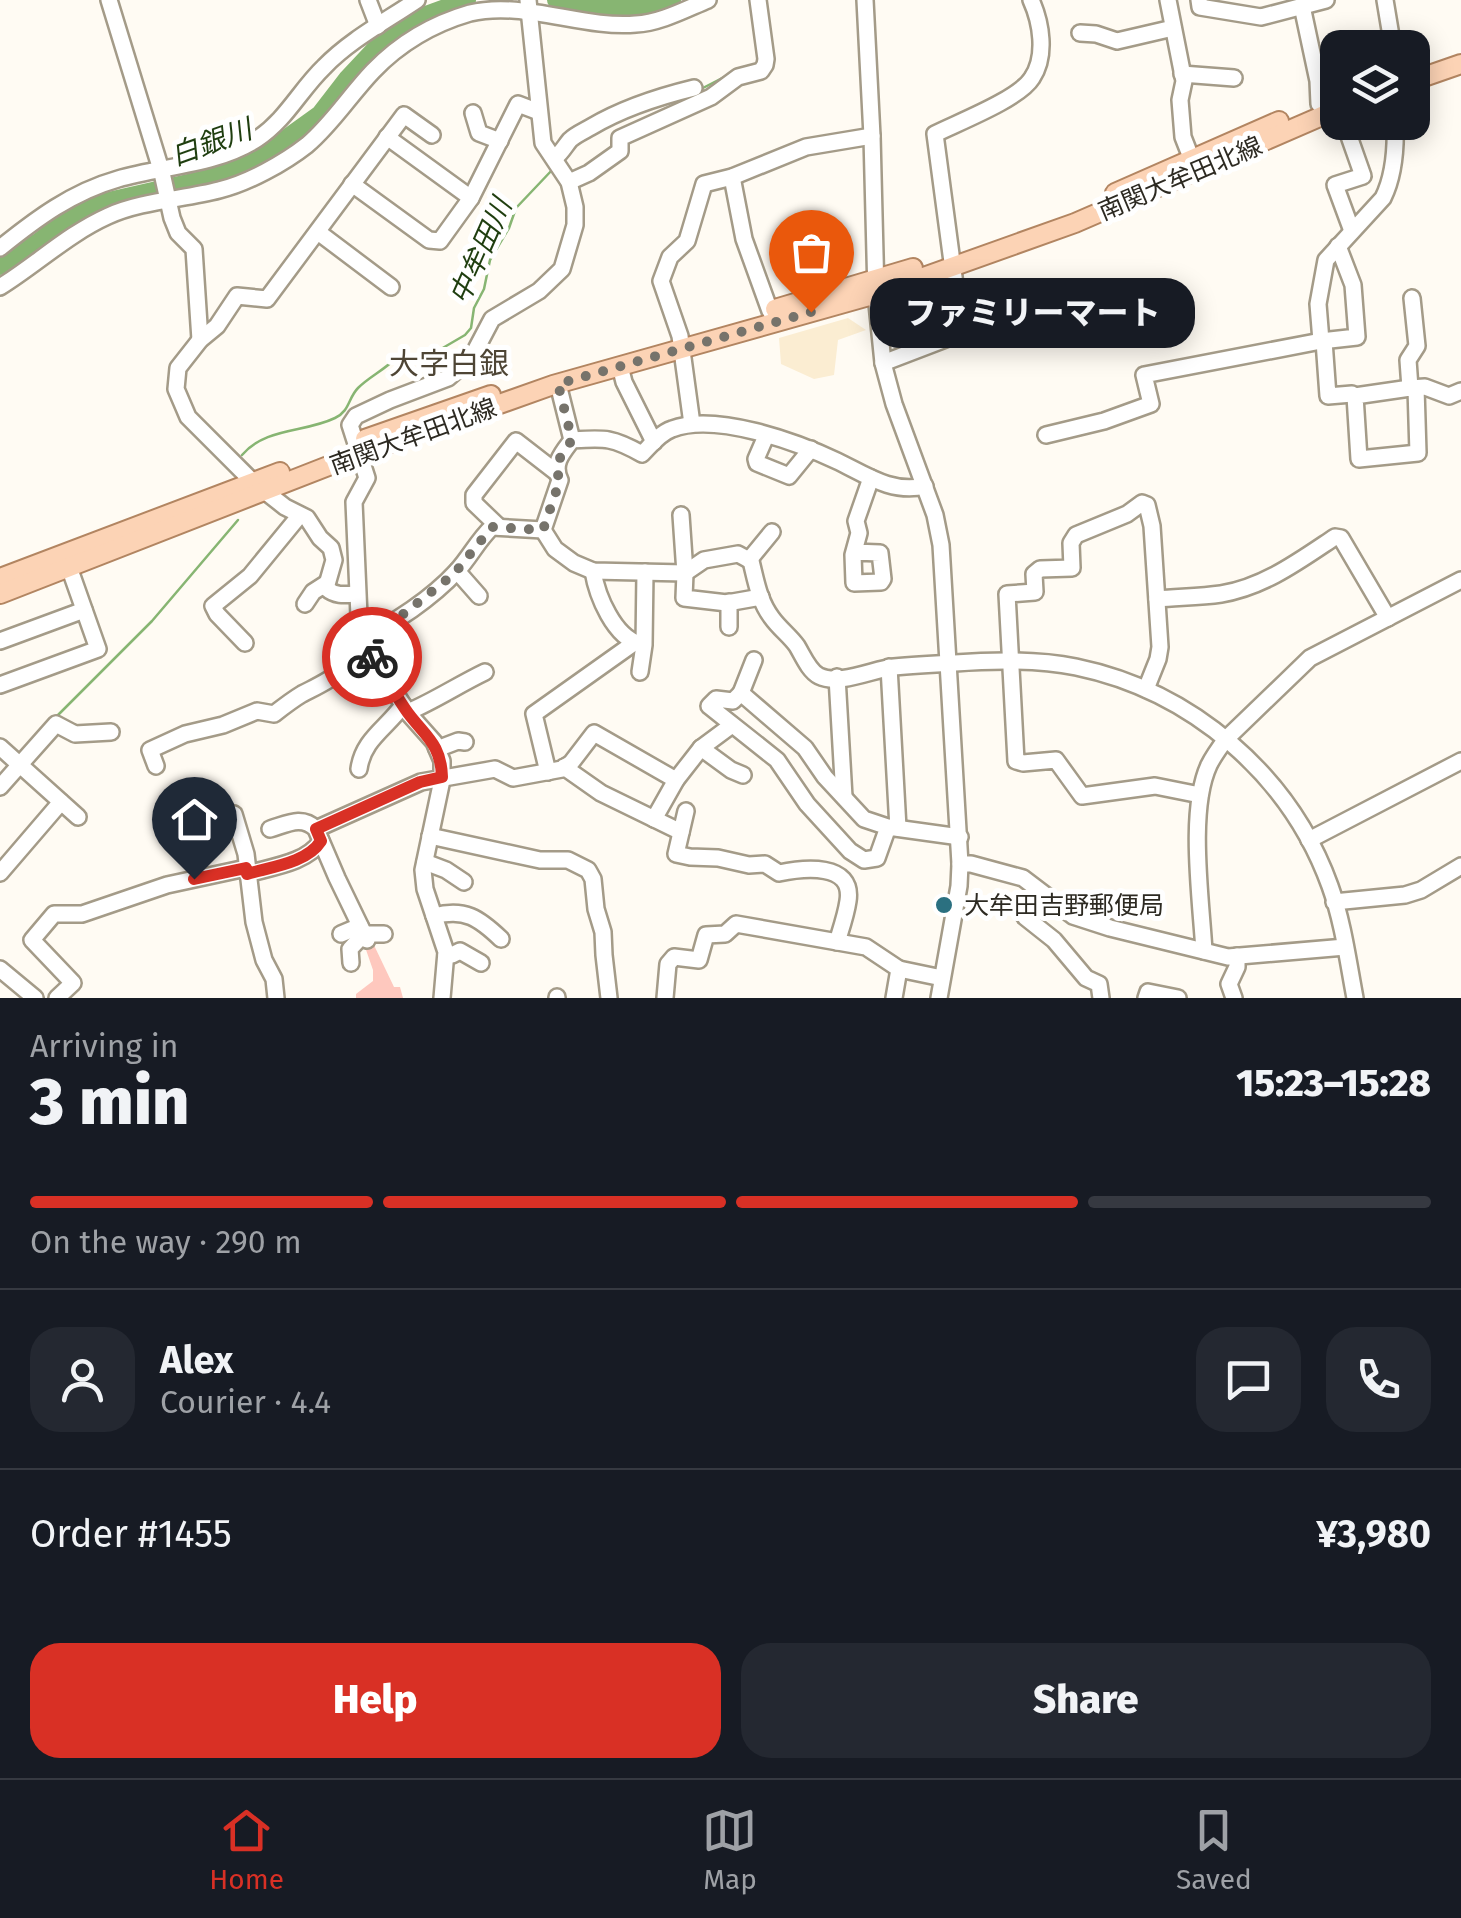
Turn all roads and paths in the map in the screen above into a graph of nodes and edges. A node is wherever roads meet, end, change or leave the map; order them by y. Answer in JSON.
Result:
{"nodes":[{"id":1,"x":109,"y":0,"type":"edge"},
{"id":2,"x":368,"y":0,"type":"edge"},
{"id":3,"x":416,"y":0,"type":"edge"},
{"id":4,"x":708,"y":0,"type":"edge"},
{"id":5,"x":758,"y":0,"type":"edge"},
{"id":6,"x":865,"y":0,"type":"edge"},
{"id":7,"x":1031,"y":0,"type":"edge"},
{"id":8,"x":1168,"y":0,"type":"edge"},
{"id":9,"x":1199,"y":0,"type":"edge"},
{"id":10,"x":1326,"y":0,"type":"edge"},
{"id":11,"x":1384,"y":0,"type":"edge"},
{"id":12,"x":1302,"y":6,"type":"junction"},
{"id":13,"x":529,"y":7,"type":"edge"},
{"id":14,"x":378,"y":26,"type":"junction"},
{"id":15,"x":1172,"y":28,"type":"junction"},
{"id":16,"x":1390,"y":30,"type":"edge"},
{"id":17,"x":1080,"y":33,"type":"dead end"},
{"id":18,"x":1461,"y":52,"type":"edge"},
{"id":19,"x":1430,"y":63,"type":"edge"},
{"id":20,"x":1461,"y":64,"type":"edge"},
{"id":21,"x":1182,"y":74,"type":"junction"},
{"id":22,"x":1430,"y":75,"type":"edge"},
{"id":23,"x":1234,"y":78,"type":"dead end"},
{"id":24,"x":1320,"y":84,"type":"edge"},
{"id":25,"x":694,"y":88,"type":"dead end"},
{"id":26,"x":1320,"y":109,"type":"edge"},
{"id":27,"x":1320,"y":110,"type":"edge"},
{"id":28,"x":539,"y":112,"type":"junction"},
{"id":29,"x":473,"y":113,"type":"dead end"},
{"id":30,"x":432,"y":135,"type":"dead end"},
{"id":31,"x":387,"y":136,"type":"junction"},
{"id":32,"x":872,"y":136,"type":"junction"},
{"id":33,"x":1350,"y":140,"type":"edge"},
{"id":34,"x":1394,"y":140,"type":"edge"},
{"id":35,"x":500,"y":141,"type":"junction"},
{"id":36,"x":1192,"y":160,"type":"junction"},
{"id":37,"x":560,"y":168,"type":"junction"},
{"id":38,"x":162,"y":171,"type":"junction"},
{"id":39,"x":732,"y":178,"type":"junction"},
{"id":40,"x":352,"y":184,"type":"junction"},
{"id":41,"x":167,"y":197,"type":"junction"},
{"id":42,"x":472,"y":198,"type":"junction"},
{"id":43,"x":1352,"y":231,"type":"junction"},
{"id":44,"x":318,"y":232,"type":"junction"},
{"id":45,"x":1338,"y":246,"type":"junction"},
{"id":46,"x":0,"y":248,"type":"edge"},
{"id":47,"x":950,"y":261,"type":"junction"},
{"id":48,"x":0,"y":287,"type":"edge"},
{"id":49,"x":391,"y":287,"type":"dead end"},
{"id":50,"x":876,"y":288,"type":"junction"},
{"id":51,"x":1412,"y":298,"type":"dead end"},
{"id":52,"x":770,"y":311,"type":"junction"},
{"id":53,"x":200,"y":340,"type":"junction"},
{"id":54,"x":1322,"y":341,"type":"junction"},
{"id":55,"x":680,"y":342,"type":"junction"},
{"id":56,"x":883,"y":363,"type":"junction"},
{"id":57,"x":620,"y":366,"type":"junction"},
{"id":58,"x":558,"y":384,"type":"junction"},
{"id":59,"x":1413,"y":388,"type":"junction"},
{"id":60,"x":1461,"y":392,"type":"edge"},
{"id":61,"x":1355,"y":396,"type":"junction"},
{"id":62,"x":692,"y":424,"type":"junction"},
{"id":63,"x":1046,"y":434,"type":"dead end"},
{"id":64,"x":766,"y":436,"type":"junction"},
{"id":65,"x":572,"y":440,"type":"junction"},
{"id":66,"x":652,"y":444,"type":"junction"},
{"id":67,"x":358,"y":448,"type":"junction"},
{"id":68,"x":811,"y":449,"type":"junction"},
{"id":69,"x":663,"y":460,"type":"dead end"},
{"id":70,"x":556,"y":472,"type":"junction"},
{"id":71,"x":789,"y":476,"type":"junction"},
{"id":72,"x":871,"y":478,"type":"junction"},
{"id":73,"x":808,"y":483,"type":"dead end"},
{"id":74,"x":925,"y":486,"type":"junction"},
{"id":75,"x":259,"y":487,"type":"junction"},
{"id":76,"x":300,"y":515,"type":"junction"},
{"id":77,"x":681,"y":515,"type":"dead end"},
{"id":78,"x":499,"y":527,"type":"junction"},
{"id":79,"x":543,"y":530,"type":"junction"},
{"id":80,"x":772,"y":532,"type":"dead end"},
{"id":81,"x":854,"y":552,"type":"dead end"},
{"id":82,"x":748,"y":560,"type":"junction"},
{"id":83,"x":70,"y":567,"type":"junction"},
{"id":84,"x":457,"y":570,"type":"junction"},
{"id":85,"x":594,"y":571,"type":"junction"},
{"id":86,"x":645,"y":572,"type":"junction"},
{"id":87,"x":685,"y":572,"type":"junction"},
{"id":88,"x":0,"y":578,"type":"edge"},
{"id":89,"x":1461,"y":580,"type":"edge"},
{"id":90,"x":327,"y":583,"type":"junction"},
{"id":91,"x":0,"y":594,"type":"edge"},
{"id":92,"x":356,"y":594,"type":"junction"},
{"id":93,"x":480,"y":596,"type":"dead end"},
{"id":94,"x":761,"y":598,"type":"junction"},
{"id":95,"x":1156,"y":599,"type":"junction"},
{"id":96,"x":730,"y":602,"type":"junction"},
{"id":97,"x":305,"y":604,"type":"dead end"},
{"id":98,"x":84,"y":610,"type":"junction"},
{"id":99,"x":1388,"y":618,"type":"junction"},
{"id":100,"x":729,"y":627,"type":"dead end"},
{"id":101,"x":360,"y":639,"type":"junction"},
{"id":102,"x":0,"y":641,"type":"edge"},
{"id":103,"x":244,"y":643,"type":"dead end"},
{"id":104,"x":639,"y":644,"type":"junction"},
{"id":105,"x":754,"y":660,"type":"dead end"},
{"id":106,"x":1010,"y":660,"type":"junction"},
{"id":107,"x":950,"y":663,"type":"junction"},
{"id":108,"x":888,"y":668,"type":"junction"},
{"id":109,"x":485,"y":672,"type":"dead end"},
{"id":110,"x":640,"y":672,"type":"dead end"},
{"id":111,"x":837,"y":678,"type":"junction"},
{"id":112,"x":0,"y":685,"type":"edge"},
{"id":113,"x":1146,"y":690,"type":"junction"},
{"id":114,"x":740,"y":693,"type":"junction"},
{"id":115,"x":405,"y":708,"type":"junction"},
{"id":116,"x":732,"y":726,"type":"junction"},
{"id":117,"x":111,"y":732,"type":"dead end"},
{"id":118,"x":1226,"y":738,"type":"junction"},
{"id":119,"x":465,"y":742,"type":"dead end"},
{"id":120,"x":0,"y":747,"type":"edge"},
{"id":121,"x":701,"y":748,"type":"junction"},
{"id":122,"x":437,"y":749,"type":"junction"},
{"id":123,"x":1461,"y":761,"type":"edge"},
{"id":124,"x":20,"y":764,"type":"junction"},
{"id":125,"x":156,"y":766,"type":"dead end"},
{"id":126,"x":359,"y":769,"type":"dead end"},
{"id":127,"x":556,"y":770,"type":"junction"},
{"id":128,"x":743,"y":775,"type":"dead end"},
{"id":129,"x":442,"y":777,"type":"junction"},
{"id":130,"x":676,"y":780,"type":"junction"},
{"id":131,"x":0,"y":787,"type":"edge"},
{"id":132,"x":1200,"y":794,"type":"junction"},
{"id":133,"x":844,"y":798,"type":"junction"},
{"id":134,"x":61,"y":802,"type":"junction"},
{"id":135,"x":686,"y":811,"type":"dead end"},
{"id":136,"x":234,"y":814,"type":"dead end"},
{"id":137,"x":78,"y":817,"type":"dead end"},
{"id":138,"x":654,"y":819,"type":"junction"},
{"id":139,"x":893,"y":827,"type":"junction"},
{"id":140,"x":270,"y":829,"type":"dead end"},
{"id":141,"x":681,"y":832,"type":"junction"},
{"id":142,"x":319,"y":835,"type":"junction"},
{"id":143,"x":430,"y":836,"type":"junction"},
{"id":144,"x":960,"y":837,"type":"junction"},
{"id":145,"x":1310,"y":840,"type":"junction"},
{"id":146,"x":425,"y":862,"type":"junction"},
{"id":147,"x":960,"y":864,"type":"junction"},
{"id":148,"x":2,"y":866,"type":"edge"},
{"id":149,"x":1461,"y":866,"type":"edge"},
{"id":150,"x":247,"y":871,"type":"junction"},
{"id":151,"x":464,"y":882,"type":"dead end"},
{"id":152,"x":1040,"y":892,"type":"junction"},
{"id":153,"x":1334,"y":902,"type":"junction"},
{"id":154,"x":434,"y":916,"type":"junction"},
{"id":155,"x":364,"y":933,"type":"junction"},
{"id":156,"x":341,"y":934,"type":"dead end"},
{"id":157,"x":384,"y":934,"type":"dead end"},
{"id":158,"x":501,"y":939,"type":"dead end"},
{"id":159,"x":837,"y":942,"type":"junction"},
{"id":160,"x":1345,"y":947,"type":"junction"},
{"id":161,"x":1204,"y":950,"type":"junction"},
{"id":162,"x":446,"y":955,"type":"junction"},
{"id":163,"x":1238,"y":956,"type":"junction"},
{"id":164,"x":351,"y":963,"type":"dead end"},
{"id":165,"x":481,"y":963,"type":"dead end"},
{"id":166,"x":0,"y":969,"type":"edge"},
{"id":167,"x":899,"y":970,"type":"junction"},
{"id":168,"x":942,"y":978,"type":"junction"},
{"id":169,"x":36,"y":998,"type":"edge"},
{"id":170,"x":58,"y":998,"type":"edge"},
{"id":171,"x":276,"y":998,"type":"edge"},
{"id":172,"x":442,"y":998,"type":"edge"},
{"id":173,"x":610,"y":998,"type":"edge"},
{"id":174,"x":665,"y":998,"type":"edge"},
{"id":175,"x":894,"y":998,"type":"edge"},
{"id":176,"x":938,"y":998,"type":"edge"},
{"id":177,"x":1101,"y":998,"type":"edge"},
{"id":178,"x":1146,"y":998,"type":"edge"},
{"id":179,"x":1178,"y":998,"type":"edge"},
{"id":180,"x":1234,"y":998,"type":"edge"},
{"id":181,"x":1355,"y":998,"type":"edge"}],
"edges":[{"from":1,"to":38,"type":"street"},
{"from":2,"to":14,"type":"street"},
{"from":3,"to":14,"type":"street"},
{"from":4,"to":13,"type":"street"},
{"from":5,"to":37,"type":"street"},
{"from":6,"to":32,"type":"street"},
{"from":7,"to":47,"type":"street"},
{"from":8,"to":15,"type":"street"},
{"from":9,"to":12,"type":"street"},
{"from":10,"to":12,"type":"street"},
{"from":11,"to":16,"type":"street"},
{"from":12,"to":24,"type":"street"},
{"from":13,"to":28,"type":"street"},
{"from":13,"to":41,"type":"street"},
{"from":14,"to":38,"type":"street"},
{"from":15,"to":17,"type":"street"},
{"from":15,"to":21,"type":"street"},
{"from":18,"to":19,"type":"main road"},
{"from":20,"to":22,"type":"main road"},
{"from":21,"to":23,"type":"street"},
{"from":21,"to":36,"type":"street"},
{"from":25,"to":37,"type":"street"},
{"from":26,"to":36,"type":"main road","name":"南関大牟田北線"},
{"from":27,"to":47,"type":"main road","name":"南関大牟田北線"},
{"from":28,"to":35,"type":"street"},
{"from":28,"to":37,"type":"street"},
{"from":29,"to":35,"type":"street"},
{"from":30,"to":31,"type":"street"},
{"from":31,"to":40,"type":"street"},
{"from":31,"to":42,"type":"street"},
{"from":32,"to":39,"type":"street"},
{"from":32,"to":50,"type":"street"},
{"from":33,"to":43,"type":"street"},
{"from":34,"to":43,"type":"street"},
{"from":35,"to":42,"type":"street"},
{"from":36,"to":47,"type":"main road","name":"南関大牟田北線"},
{"from":37,"to":67,"type":"street"},
{"from":38,"to":41,"type":"street"},
{"from":38,"to":46,"type":"street"},
{"from":39,"to":52,"type":"street"},
{"from":39,"to":55,"type":"street"},
{"from":40,"to":42,"type":"street"},
{"from":40,"to":44,"type":"street"},
{"from":41,"to":48,"type":"street"},
{"from":41,"to":53,"type":"street"},
{"from":43,"to":45,"type":"street"},
{"from":44,"to":49,"type":"street"},
{"from":44,"to":53,"type":"street"},
{"from":45,"to":54,"type":"street"},
{"from":45,"to":54,"type":"street"},
{"from":47,"to":50,"type":"main road","name":"南関大牟田北線"},
{"from":47,"to":56,"type":"street"},
{"from":50,"to":52,"type":"main road","name":"南関大牟田北線"},
{"from":50,"to":55,"type":"main road","name":"南関大牟田北線"},
{"from":50,"to":56,"type":"street"},
{"from":51,"to":59,"type":"street"},
{"from":52,"to":55,"type":"main road","name":"南関大牟田北線"},
{"from":53,"to":75,"type":"street"},
{"from":54,"to":61,"type":"street"},
{"from":54,"to":63,"type":"street"},
{"from":55,"to":57,"type":"main road","name":"南関大牟田北線"},
{"from":55,"to":62,"type":"street"},
{"from":55,"to":67,"type":"main road","name":"南関大牟田北線"},
{"from":56,"to":74,"type":"street"},
{"from":57,"to":58,"type":"main road","name":"南関大牟田北線"},
{"from":57,"to":66,"type":"street"},
{"from":58,"to":65,"type":"street"},
{"from":58,"to":67,"type":"main road","name":"南関大牟田北線"},
{"from":59,"to":60,"type":"street"},
{"from":59,"to":61,"type":"street"},
{"from":59,"to":61,"type":"street"},
{"from":62,"to":64,"type":"street"},
{"from":62,"to":66,"type":"street"},
{"from":64,"to":68,"type":"street"},
{"from":64,"to":71,"type":"street"},
{"from":65,"to":66,"type":"street"},
{"from":65,"to":70,"type":"street"},
{"from":66,"to":69,"type":"street"},
{"from":67,"to":75,"type":"main road","name":"南関大牟田北線"},
{"from":67,"to":92,"type":"street"},
{"from":68,"to":71,"type":"street"},
{"from":68,"to":72,"type":"street"},
{"from":70,"to":78,"type":"street"},
{"from":70,"to":79,"type":"street"},
{"from":71,"to":73,"type":"street"},
{"from":72,"to":74,"type":"street"},
{"from":72,"to":81,"type":"street"},
{"from":74,"to":107,"type":"street"},
{"from":75,"to":76,"type":"street"},
{"from":75,"to":83,"type":"main road","name":"南関大牟田北線"},
{"from":75,"to":88,"type":"main road","name":"南関大牟田北線"},
{"from":76,"to":90,"type":"street"},
{"from":76,"to":103,"type":"street"},
{"from":77,"to":87,"type":"street"},
{"from":78,"to":79,"type":"street"},
{"from":78,"to":84,"type":"street"},
{"from":79,"to":85,"type":"street"},
{"from":80,"to":82,"type":"street"},
{"from":82,"to":87,"type":"street"},
{"from":82,"to":94,"type":"street"},
{"from":83,"to":91,"type":"main road","name":"南関大牟田北線"},
{"from":83,"to":98,"type":"street"},
{"from":84,"to":93,"type":"street"},
{"from":84,"to":101,"type":"street"},
{"from":85,"to":86,"type":"street"},
{"from":85,"to":104,"type":"street"},
{"from":86,"to":87,"type":"street"},
{"from":86,"to":104,"type":"street"},
{"from":87,"to":96,"type":"street"},
{"from":89,"to":99,"type":"street"},
{"from":90,"to":92,"type":"street"},
{"from":90,"to":97,"type":"street"},
{"from":92,"to":101,"type":"street"},
{"from":94,"to":96,"type":"street"},
{"from":94,"to":111,"type":"street"},
{"from":95,"to":99,"type":"street"},
{"from":95,"to":106,"type":"street"},
{"from":95,"to":113,"type":"street"},
{"from":96,"to":100,"type":"street"},
{"from":98,"to":102,"type":"street"},
{"from":98,"to":112,"type":"street"},
{"from":99,"to":118,"type":"street"},
{"from":101,"to":115,"type":"street"},
{"from":101,"to":125,"type":"street"},
{"from":104,"to":110,"type":"street"},
{"from":104,"to":127,"type":"street"},
{"from":105,"to":114,"type":"street"},
{"from":106,"to":107,"type":"street"},
{"from":106,"to":113,"type":"street"},
{"from":106,"to":132,"type":"street"},
{"from":107,"to":108,"type":"street"},
{"from":107,"to":144,"type":"street"},
{"from":108,"to":111,"type":"street"},
{"from":108,"to":139,"type":"street"},
{"from":109,"to":115,"type":"street"},
{"from":111,"to":133,"type":"street"},
{"from":113,"to":118,"type":"street"},
{"from":114,"to":116,"type":"street"},
{"from":114,"to":133,"type":"street"},
{"from":115,"to":122,"type":"street"},
{"from":115,"to":126,"type":"street"},
{"from":116,"to":121,"type":"street"},
{"from":116,"to":139,"type":"street"},
{"from":117,"to":124,"type":"street"},
{"from":118,"to":132,"type":"street"},
{"from":118,"to":145,"type":"street"},
{"from":119,"to":122,"type":"street"},
{"from":120,"to":124,"type":"street"},
{"from":121,"to":128,"type":"street"},
{"from":121,"to":130,"type":"street"},
{"from":122,"to":129,"type":"street"},
{"from":123,"to":145,"type":"street"},
{"from":124,"to":131,"type":"street"},
{"from":124,"to":134,"type":"street"},
{"from":127,"to":129,"type":"street"},
{"from":127,"to":130,"type":"street"},
{"from":127,"to":138,"type":"street"},
{"from":129,"to":142,"type":"street"},
{"from":129,"to":143,"type":"street"},
{"from":130,"to":138,"type":"street"},
{"from":132,"to":161,"type":"street"},
{"from":133,"to":139,"type":"street"},
{"from":134,"to":137,"type":"street"},
{"from":134,"to":148,"type":"street"},
{"from":135,"to":141,"type":"street"},
{"from":136,"to":150,"type":"street"},
{"from":138,"to":141,"type":"street"},
{"from":139,"to":144,"type":"street"},
{"from":140,"to":142,"type":"street"},
{"from":141,"to":159,"type":"street"},
{"from":142,"to":150,"type":"street"},
{"from":142,"to":155,"type":"street"},
{"from":143,"to":146,"type":"street"},
{"from":143,"to":173,"type":"street"},
{"from":144,"to":147,"type":"street"},
{"from":145,"to":153,"type":"street"},
{"from":146,"to":151,"type":"street"},
{"from":146,"to":154,"type":"street"},
{"from":147,"to":152,"type":"street"},
{"from":147,"to":168,"type":"street"},
{"from":149,"to":153,"type":"street"},
{"from":150,"to":170,"type":"street"},
{"from":150,"to":171,"type":"street"},
{"from":152,"to":161,"type":"street"},
{"from":152,"to":177,"type":"street"},
{"from":153,"to":160,"type":"street"},
{"from":154,"to":158,"type":"street"},
{"from":154,"to":162,"type":"street"},
{"from":155,"to":156,"type":"street"},
{"from":155,"to":157,"type":"street"},
{"from":155,"to":164,"type":"street"},
{"from":159,"to":167,"type":"street"},
{"from":159,"to":174,"type":"street"},
{"from":160,"to":163,"type":"street"},
{"from":160,"to":181,"type":"street"},
{"from":161,"to":163,"type":"street"},
{"from":162,"to":165,"type":"street"},
{"from":162,"to":172,"type":"street"},
{"from":163,"to":180,"type":"street"},
{"from":166,"to":169,"type":"street"},
{"from":167,"to":168,"type":"street"},
{"from":167,"to":175,"type":"street"},
{"from":168,"to":176,"type":"street"},
{"from":178,"to":179,"type":"street"}]}
